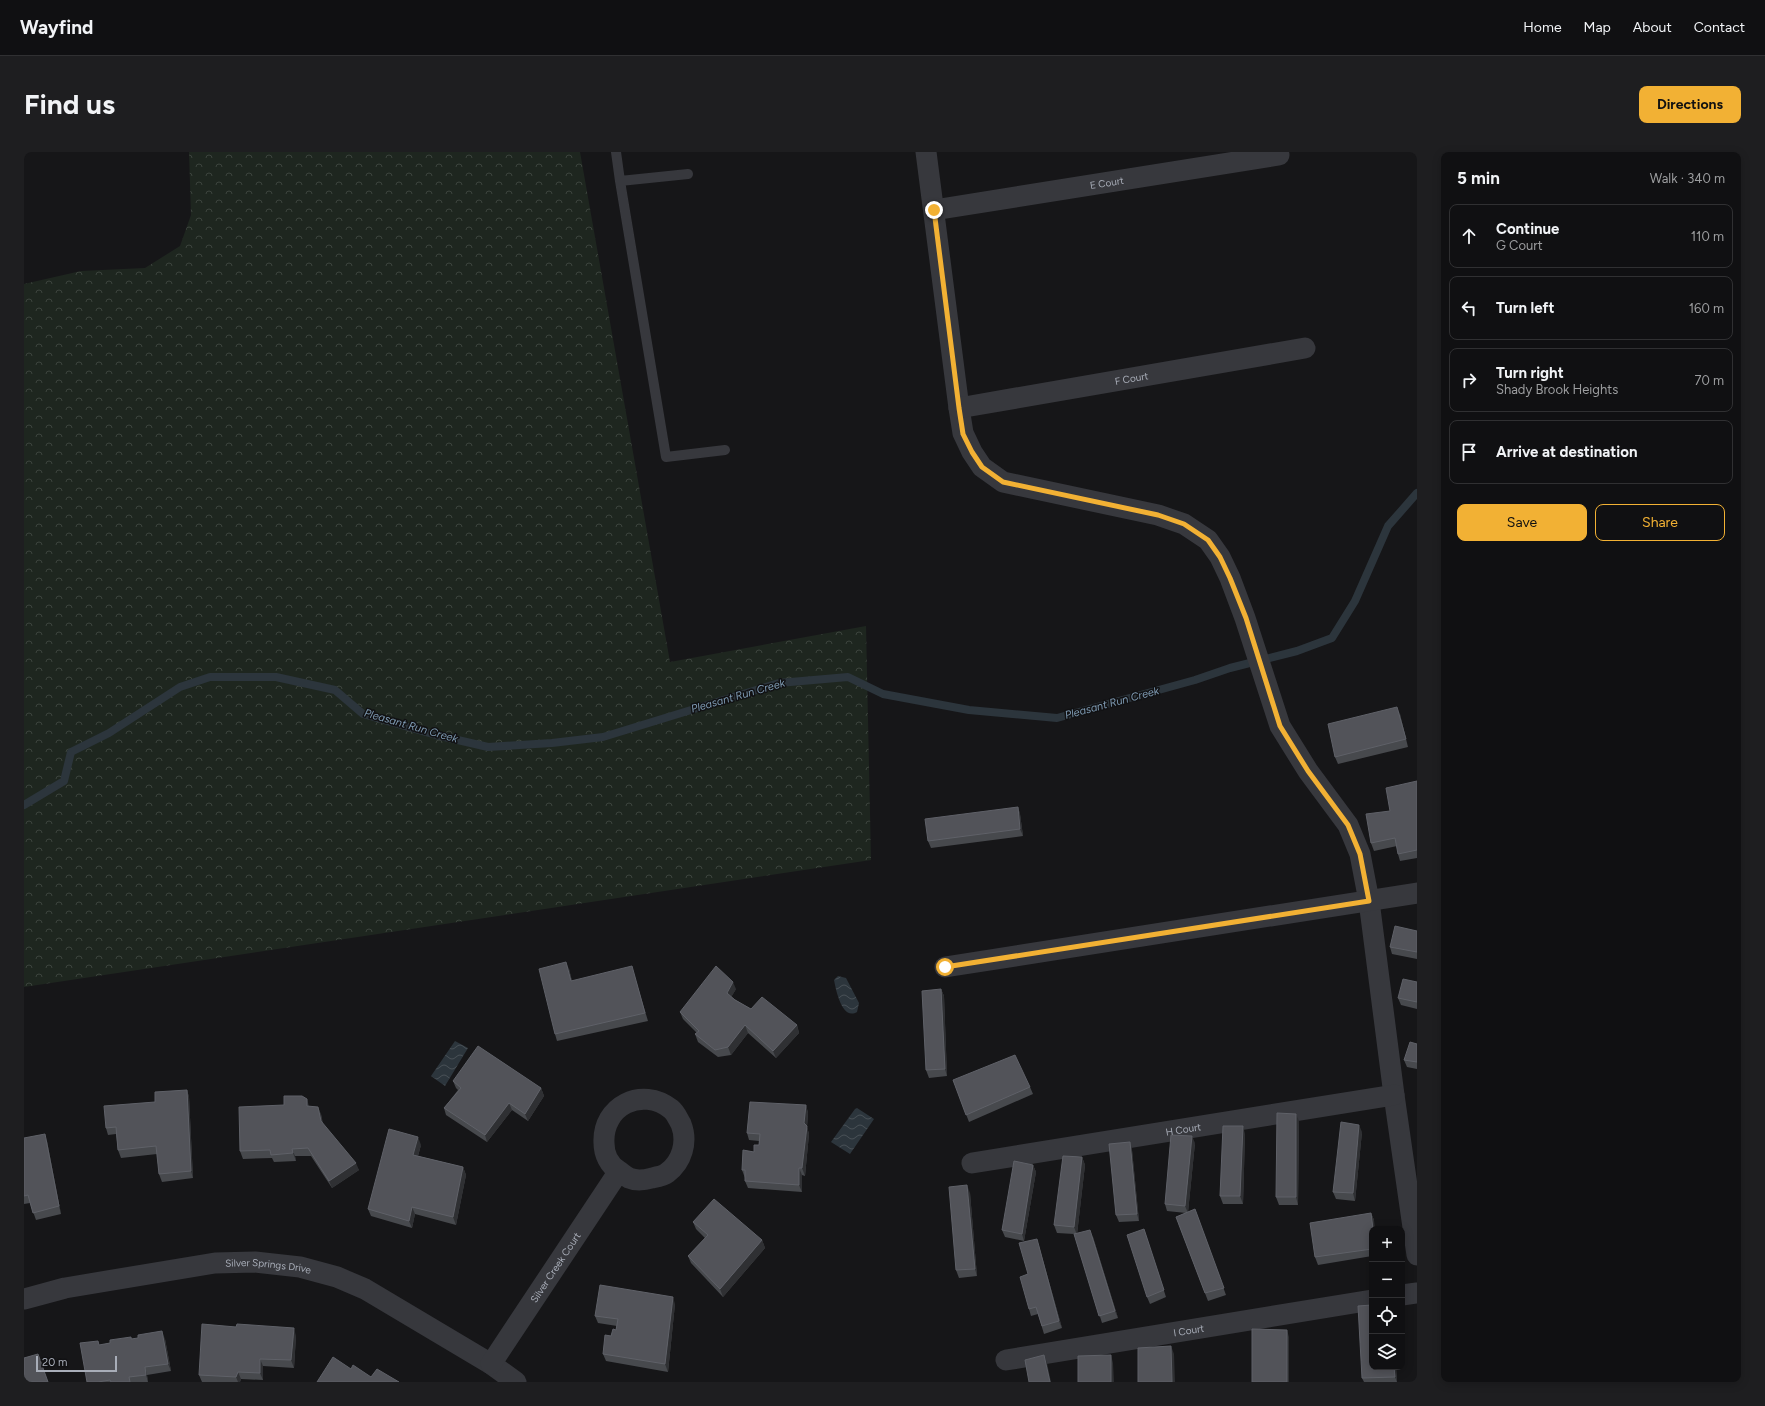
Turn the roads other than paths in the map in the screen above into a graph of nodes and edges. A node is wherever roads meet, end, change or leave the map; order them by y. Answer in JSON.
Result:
{"nodes":[{"id":1,"x":616,"y":152,"type":"edge"},
{"id":2,"x":926,"y":152,"type":"edge"},
{"id":3,"x":1279,"y":155,"type":"dead end"},
{"id":4,"x":688,"y":174,"type":"dead end"},
{"id":5,"x":620,"y":180,"type":"junction"},
{"id":6,"x":934,"y":210,"type":"junction"},
{"id":7,"x":1305,"y":348,"type":"dead end"},
{"id":8,"x":959,"y":408,"type":"junction"},
{"id":9,"x":725,"y":450,"type":"dead end"},
{"id":10,"x":1417,"y":893,"type":"edge"},
{"id":11,"x":1369,"y":901,"type":"junction"},
{"id":12,"x":945,"y":967,"type":"dead end"},
{"id":13,"x":1394,"y":1095,"type":"junction"},
{"id":14,"x":972,"y":1163,"type":"dead end"},
{"id":15,"x":619,"y":1171,"type":"dead end"},
{"id":16,"x":1417,"y":1255,"type":"edge"},
{"id":17,"x":1417,"y":1293,"type":"edge"},
{"id":18,"x":1405,"y":1295,"type":"edge"},
{"id":19,"x":24,"y":1299,"type":"edge"},
{"id":20,"x":1369,"y":1300,"type":"edge"},
{"id":21,"x":1006,"y":1360,"type":"dead end"},
{"id":22,"x":491,"y":1364,"type":"junction"},
{"id":23,"x":516,"y":1382,"type":"edge"}],
"edges":[{"from":1,"to":5,"type":"lane"},
{"from":2,"to":6,"type":"street"},
{"from":3,"to":6,"type":"street","name":"E Court"},
{"from":4,"to":5,"type":"lane"},
{"from":5,"to":9,"type":"lane"},
{"from":6,"to":8,"type":"street"},
{"from":7,"to":8,"type":"street","name":"F Court"},
{"from":8,"to":11,"type":"street"},
{"from":10,"to":11,"type":"street"},
{"from":11,"to":12,"type":"street"},
{"from":11,"to":13,"type":"street"},
{"from":13,"to":14,"type":"street","name":"H Court"},
{"from":13,"to":16,"type":"street"},
{"from":15,"to":22,"type":"street","name":"Silver Creek Court"},
{"from":17,"to":18,"type":"street"},
{"from":19,"to":22,"type":"street","name":"Silver Springs Drive"},
{"from":20,"to":21,"type":"street","name":"I Court"},
{"from":22,"to":23,"type":"street","name":"Silver Springs Drive"}]}
